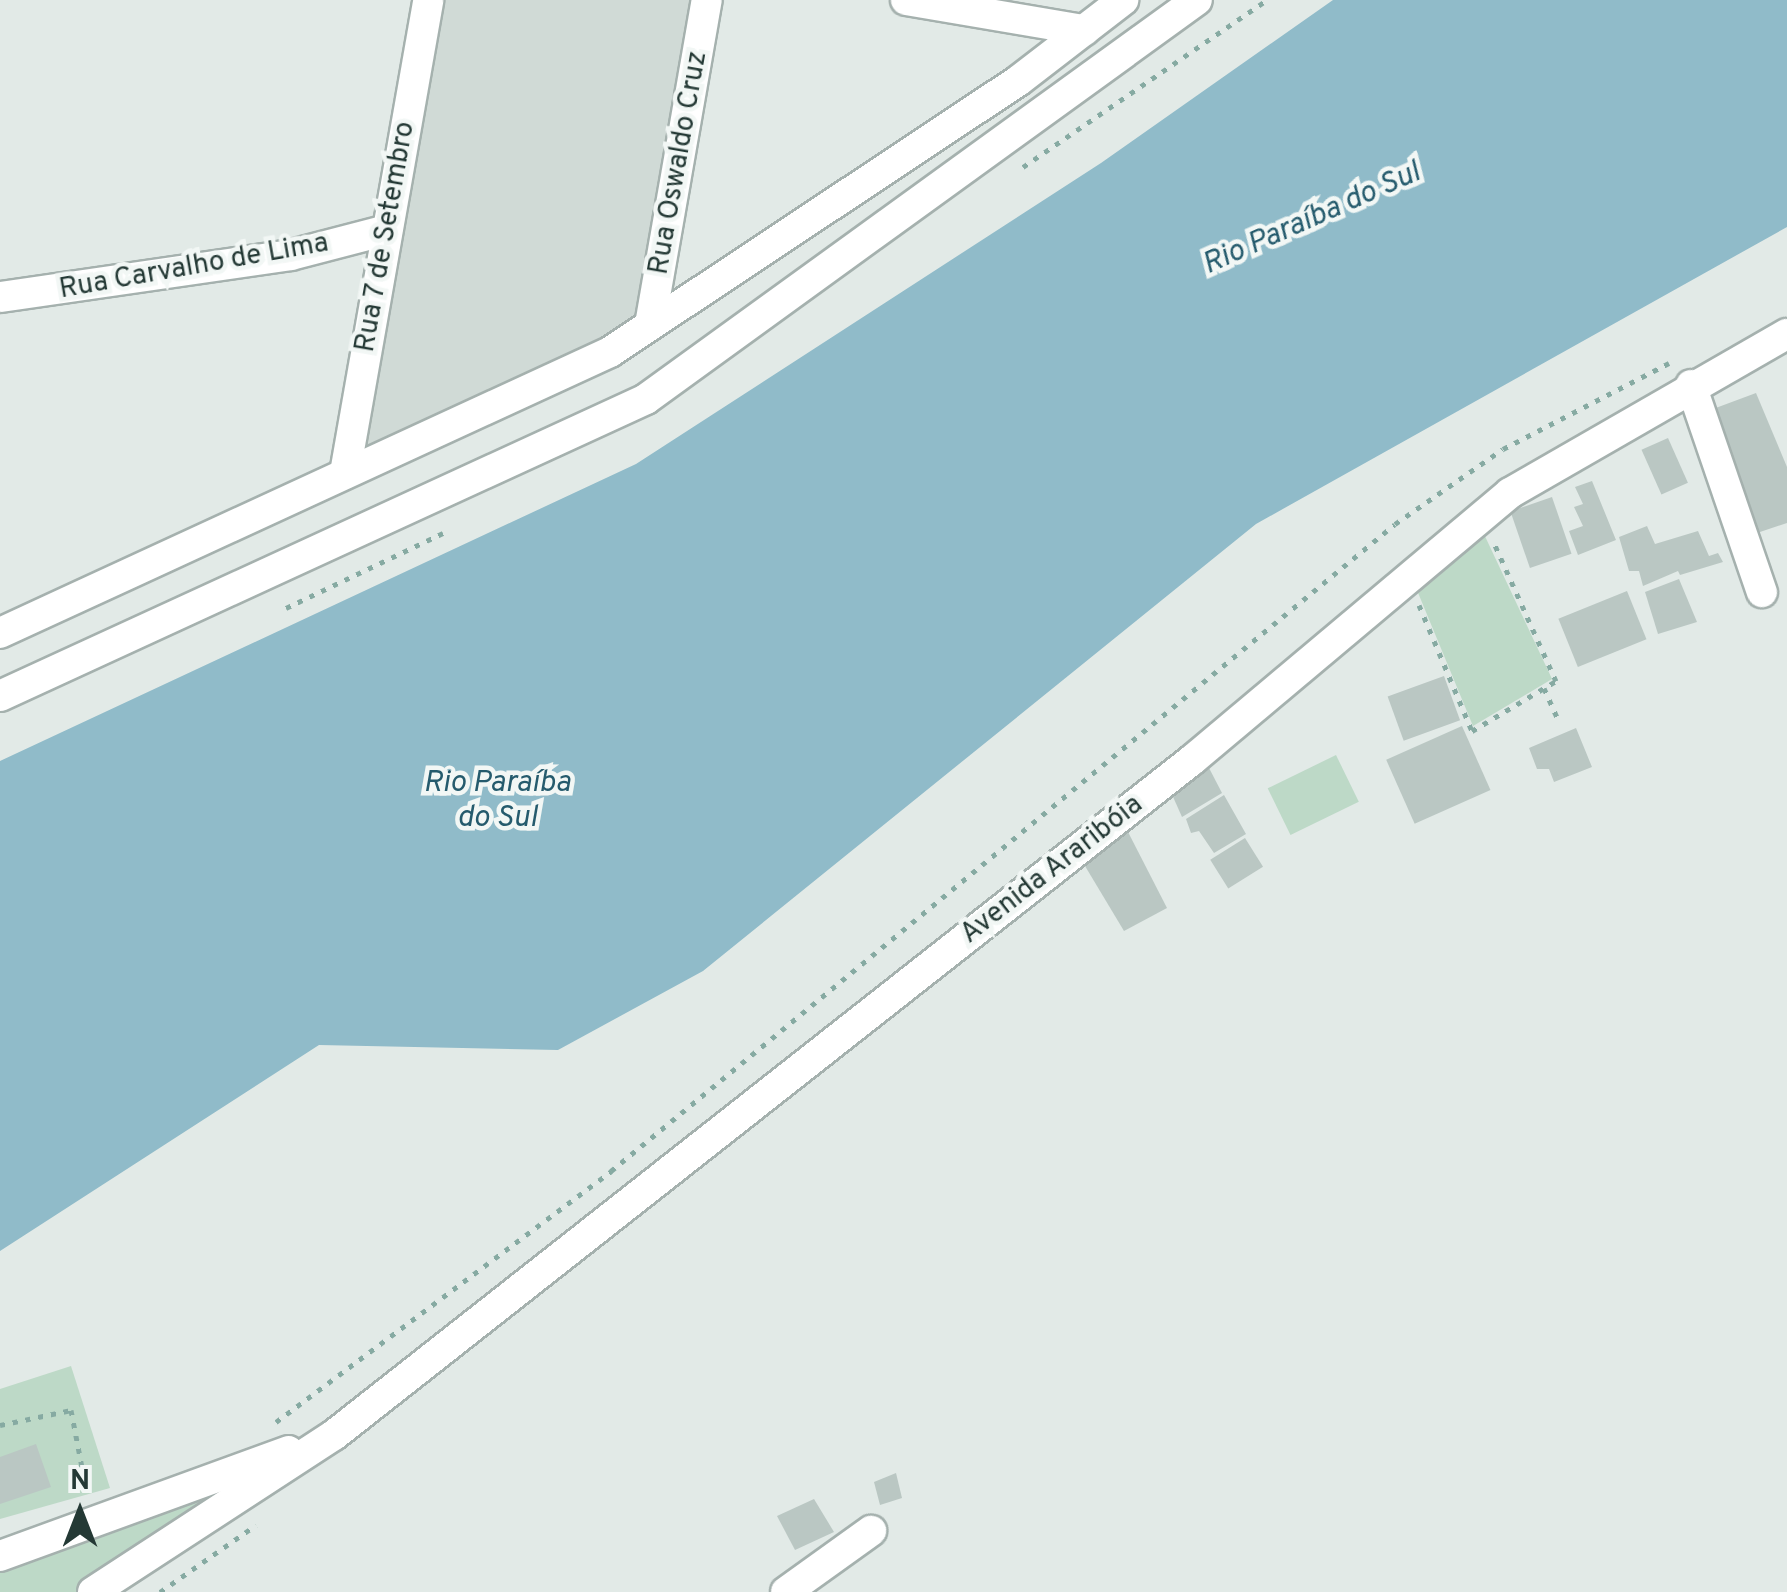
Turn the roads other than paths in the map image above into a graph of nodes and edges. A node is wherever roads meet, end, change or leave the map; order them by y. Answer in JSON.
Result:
{"nodes":[{"id":1,"x":428,"y":0,"type":"edge"},
{"id":2,"x":707,"y":0,"type":"edge"},
{"id":3,"x":906,"y":0,"type":"edge"},
{"id":4,"x":1123,"y":0,"type":"edge"},
{"id":5,"x":1197,"y":0,"type":"edge"},
{"id":6,"x":950,"y":4,"type":"edge"},
{"id":7,"x":1084,"y":30,"type":"junction"},
{"id":8,"x":387,"y":230,"type":"junction"},
{"id":9,"x":0,"y":298,"type":"edge"},
{"id":10,"x":650,"y":325,"type":"junction"},
{"id":11,"x":1787,"y":334,"type":"edge"},
{"id":12,"x":1684,"y":372,"type":"junction"},
{"id":13,"x":344,"y":473,"type":"junction"},
{"id":14,"x":1762,"y":592,"type":"dead end"},
{"id":15,"x":0,"y":633,"type":"edge"},
{"id":16,"x":0,"y":696,"type":"edge"},
{"id":17,"x":334,"y":1435,"type":"junction"},
{"id":18,"x":871,"y":1531,"type":"dead end"},
{"id":19,"x":0,"y":1556,"type":"edge"},
{"id":20,"x":92,"y":1592,"type":"edge"},
{"id":21,"x":786,"y":1592,"type":"edge"}],
"edges":[{"from":1,"to":8,"type":"street","name":"Rua 7 de Setembro"},
{"from":2,"to":10,"type":"street","name":"Rua Oswaldo Cruz"},
{"from":3,"to":6,"type":"street"},
{"from":4,"to":7,"type":"street"},
{"from":5,"to":16,"type":"street"},
{"from":6,"to":7,"type":"street"},
{"from":7,"to":10,"type":"street"},
{"from":8,"to":9,"type":"street","name":"Rua Carvalho de Lima"},
{"from":8,"to":13,"type":"street","name":"Rua 7 de Setembro"},
{"from":10,"to":13,"type":"street"},
{"from":11,"to":12,"type":"street","name":"Avenida Araribóia"},
{"from":12,"to":14,"type":"street"},
{"from":12,"to":17,"type":"street","name":"Avenida Araribóia"},
{"from":13,"to":15,"type":"street"},
{"from":17,"to":19,"type":"street","name":"Avenida Araribóia"},
{"from":17,"to":20,"type":"street","name":"Avenida Araribóia"},
{"from":18,"to":21,"type":"street"}]}
